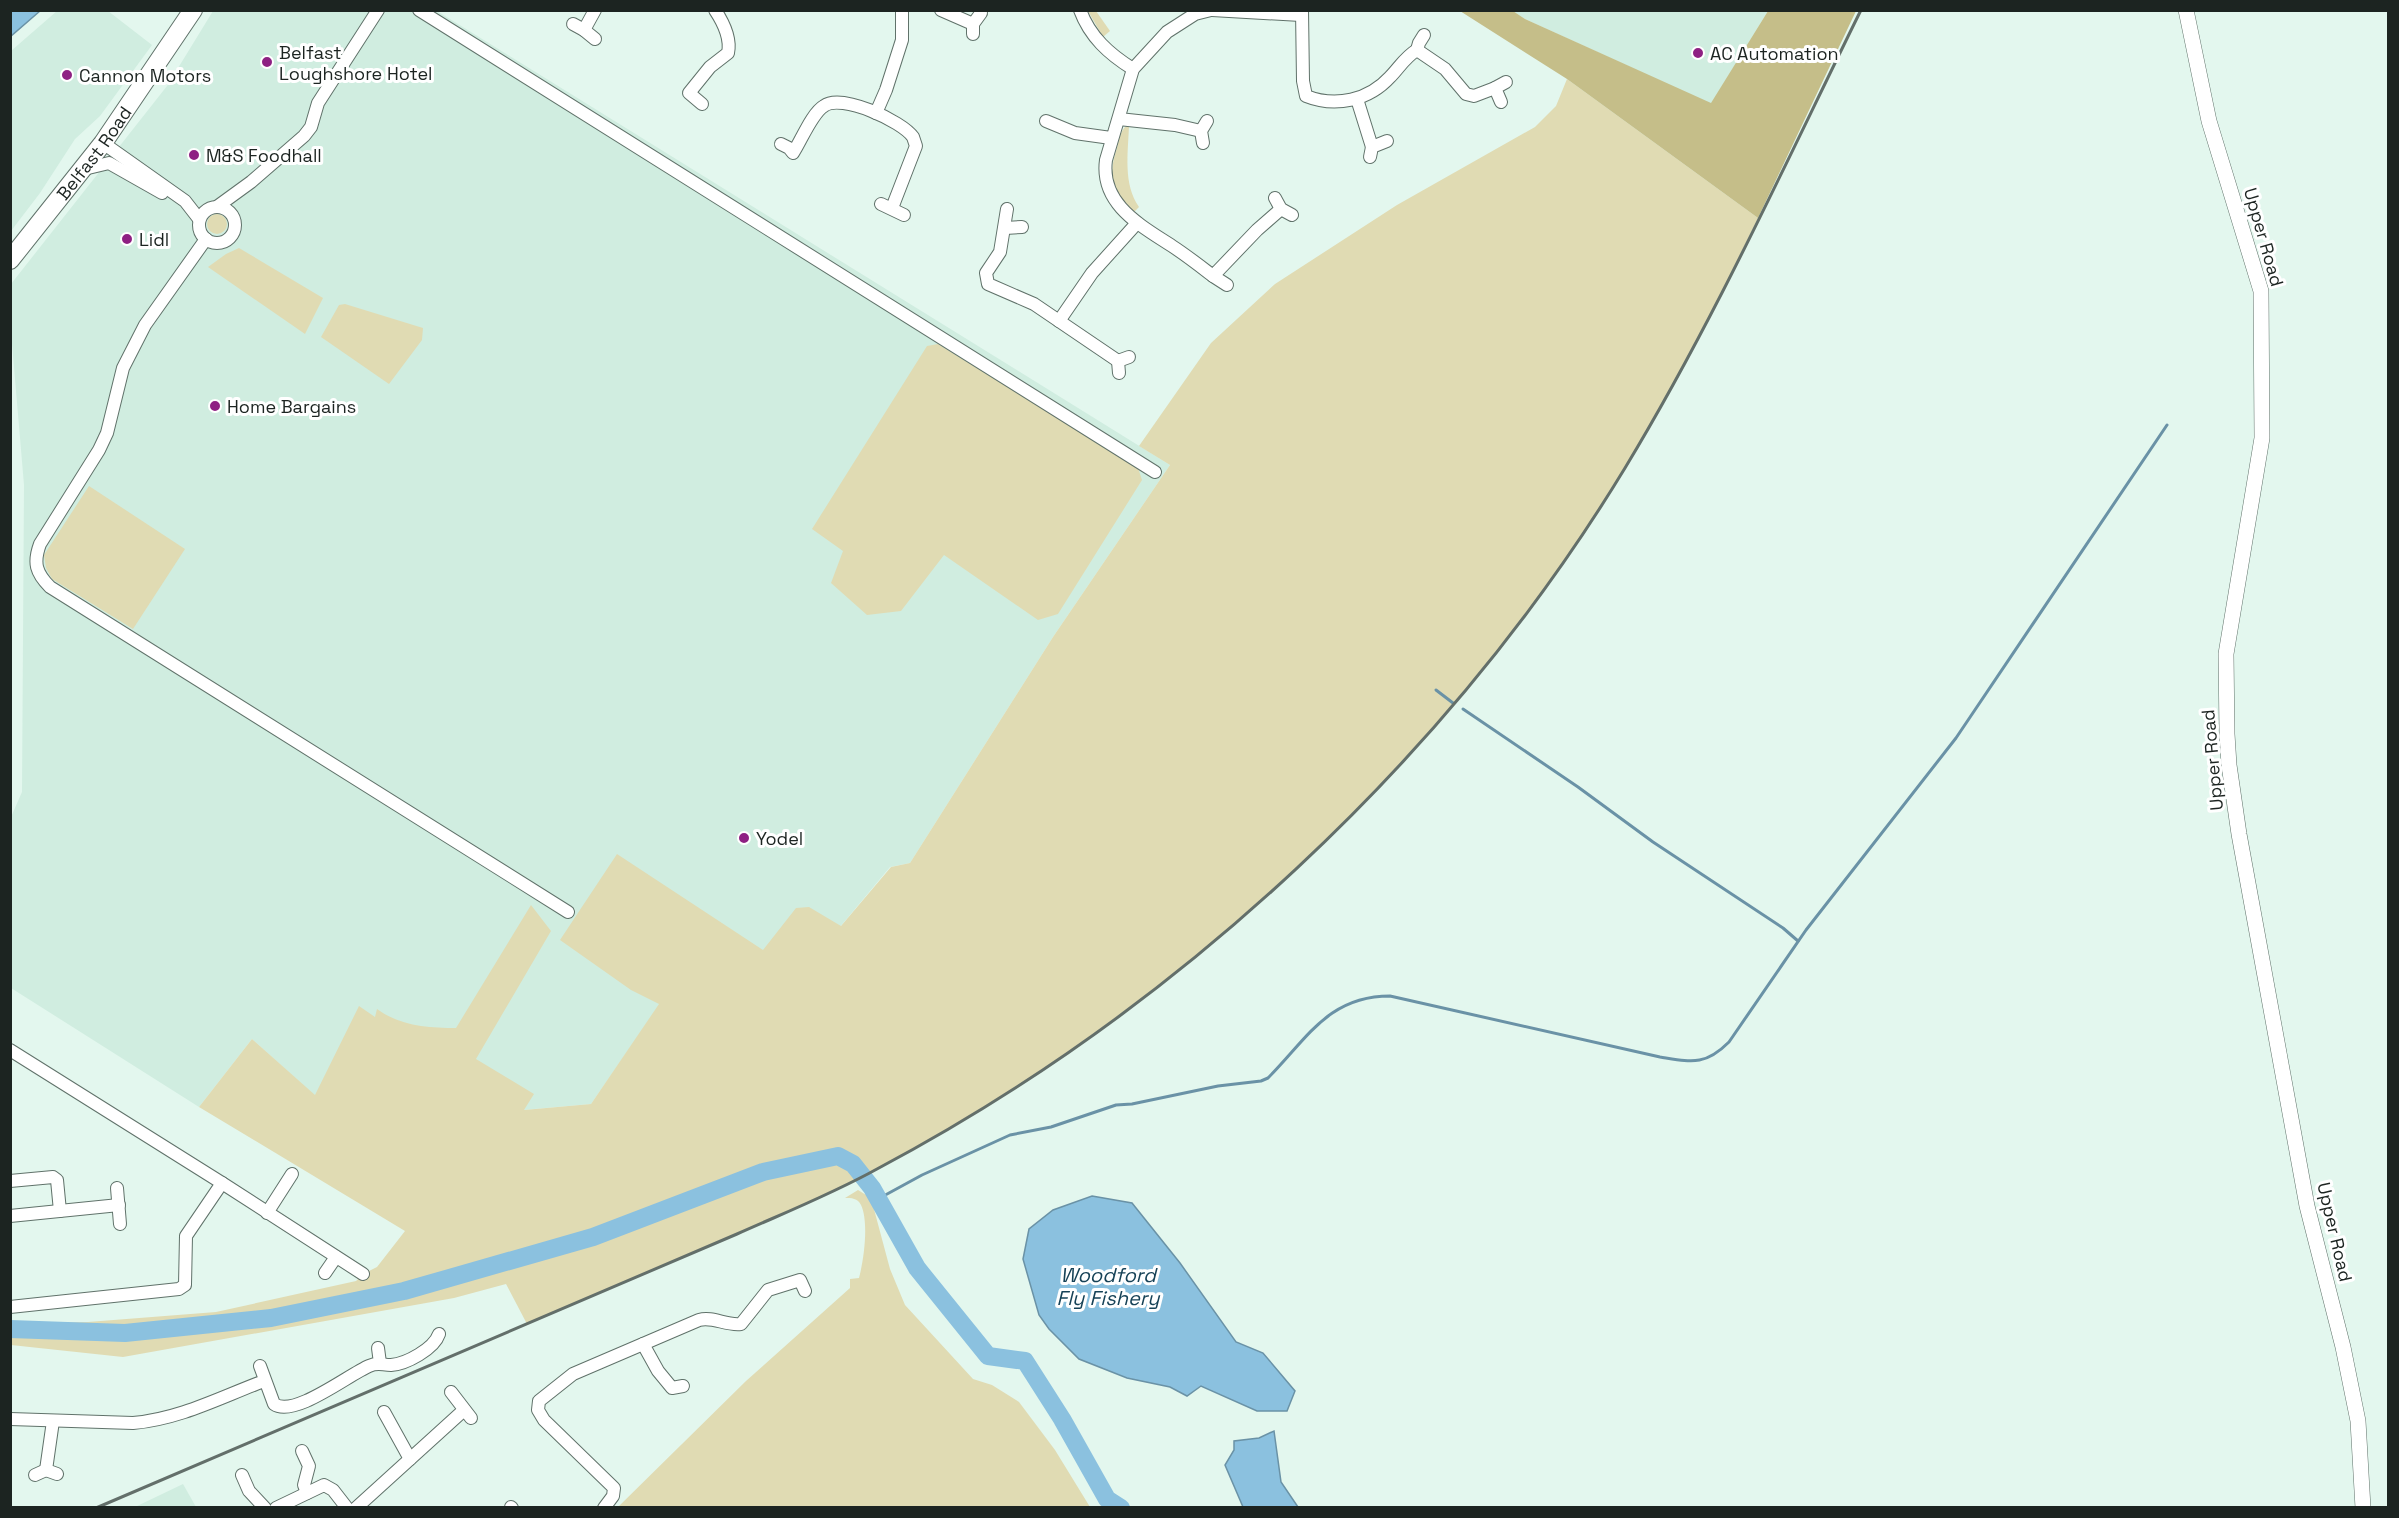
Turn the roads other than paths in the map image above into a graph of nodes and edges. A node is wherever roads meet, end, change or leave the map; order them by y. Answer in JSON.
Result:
{"nodes":[{"id":1,"x":193,"y":10,"type":"edge"},
{"id":2,"x":378,"y":10,"type":"edge"},
{"id":3,"x":419,"y":10,"type":"edge"},
{"id":4,"x":595,"y":10,"type":"edge"},
{"id":5,"x":715,"y":10,"type":"edge"},
{"id":6,"x":902,"y":10,"type":"edge"},
{"id":7,"x":941,"y":10,"type":"edge"},
{"id":8,"x":1080,"y":10,"type":"edge"},
{"id":9,"x":1211,"y":10,"type":"edge"},
{"id":10,"x":2186,"y":10,"type":"edge"},
{"id":11,"x":981,"y":13,"type":"dead end"},
{"id":12,"x":1302,"y":13,"type":"edge"},
{"id":13,"x":1424,"y":35,"type":"dead end"},
{"id":14,"x":595,"y":39,"type":"dead end"},
{"id":15,"x":1417,"y":51,"type":"junction"},
{"id":16,"x":1132,"y":69,"type":"junction"},
{"id":17,"x":1357,"y":99,"type":"junction"},
{"id":18,"x":1501,"y":102,"type":"dead end"},
{"id":19,"x":702,"y":104,"type":"dead end"},
{"id":20,"x":876,"y":113,"type":"junction"},
{"id":21,"x":1119,"y":119,"type":"junction"},
{"id":22,"x":1047,"y":120,"type":"dead end"},
{"id":23,"x":1204,"y":132,"type":"dead end"},
{"id":24,"x":1111,"y":138,"type":"junction"},
{"id":25,"x":1387,"y":141,"type":"dead end"},
{"id":26,"x":103,"y":143,"type":"junction"},
{"id":27,"x":781,"y":144,"type":"dead end"},
{"id":28,"x":81,"y":171,"type":"junction"},
{"id":29,"x":251,"y":182,"type":"junction"},
{"id":30,"x":180,"y":197,"type":"junction"},
{"id":31,"x":1283,"y":207,"type":"dead end"},
{"id":32,"x":1007,"y":209,"type":"dead end"},
{"id":33,"x":208,"y":211,"type":"junction"},
{"id":34,"x":904,"y":215,"type":"dead end"},
{"id":35,"x":235,"y":220,"type":"junction"},
{"id":36,"x":1137,"y":223,"type":"junction"},
{"id":37,"x":1022,"y":226,"type":"dead end"},
{"id":38,"x":1005,"y":228,"type":"junction"},
{"id":39,"x":206,"y":239,"type":"junction"},
{"id":40,"x":10,"y":260,"type":"edge"},
{"id":41,"x":1213,"y":276,"type":"junction"},
{"id":42,"x":1227,"y":285,"type":"dead end"},
{"id":43,"x":1059,"y":321,"type":"junction"},
{"id":44,"x":1122,"y":364,"type":"dead end"},
{"id":45,"x":1155,"y":472,"type":"dead end"},
{"id":46,"x":568,"y":912,"type":"dead end"},
{"id":47,"x":10,"y":1050,"type":"edge"},
{"id":48,"x":292,"y":1174,"type":"dead end"},
{"id":49,"x":10,"y":1180,"type":"edge"},
{"id":50,"x":222,"y":1183,"type":"junction"},
{"id":51,"x":117,"y":1188,"type":"dead end"},
{"id":52,"x":119,"y":1205,"type":"junction"},
{"id":53,"x":60,"y":1211,"type":"junction"},
{"id":54,"x":267,"y":1213,"type":"junction"},
{"id":55,"x":10,"y":1216,"type":"edge"},
{"id":56,"x":120,"y":1224,"type":"dead end"},
{"id":57,"x":336,"y":1257,"type":"junction"},
{"id":58,"x":325,"y":1273,"type":"dead end"},
{"id":59,"x":363,"y":1274,"type":"dead end"},
{"id":60,"x":801,"y":1280,"type":"dead end"},
{"id":61,"x":10,"y":1307,"type":"edge"},
{"id":62,"x":439,"y":1334,"type":"dead end"},
{"id":63,"x":644,"y":1344,"type":"junction"},
{"id":64,"x":378,"y":1348,"type":"dead end"},
{"id":65,"x":380,"y":1363,"type":"junction"},
{"id":66,"x":261,"y":1366,"type":"dead end"},
{"id":67,"x":264,"y":1381,"type":"junction"},
{"id":68,"x":673,"y":1389,"type":"dead end"},
{"id":69,"x":451,"y":1392,"type":"dead end"},
{"id":70,"x":384,"y":1412,"type":"dead end"},
{"id":71,"x":10,"y":1419,"type":"edge"},
{"id":72,"x":53,"y":1421,"type":"junction"},
{"id":73,"x":302,"y":1450,"type":"dead end"},
{"id":74,"x":410,"y":1459,"type":"junction"},
{"id":75,"x":46,"y":1473,"type":"dead end"},
{"id":76,"x":242,"y":1475,"type":"dead end"},
{"id":77,"x":307,"y":1493,"type":"junction"},
{"id":78,"x":264,"y":1508,"type":"edge"},
{"id":79,"x":276,"y":1508,"type":"edge"},
{"id":80,"x":347,"y":1508,"type":"edge"},
{"id":81,"x":356,"y":1508,"type":"edge"},
{"id":82,"x":604,"y":1508,"type":"edge"},
{"id":83,"x":2363,"y":1508,"type":"edge"}],
"edges":[{"from":1,"to":26,"type":"highway","name":"Belfast Road"},
{"from":2,"to":29,"type":"street"},
{"from":3,"to":45,"type":"street"},
{"from":4,"to":14,"type":"street"},
{"from":5,"to":19,"type":"street"},
{"from":6,"to":20,"type":"street"},
{"from":7,"to":11,"type":"street"},
{"from":8,"to":16,"type":"street"},
{"from":9,"to":12,"type":"street"},
{"from":9,"to":16,"type":"street"},
{"from":10,"to":83,"type":"main road","name":"Upper Road"},
{"from":12,"to":17,"type":"street"},
{"from":13,"to":15,"type":"street"},
{"from":15,"to":17,"type":"street"},
{"from":15,"to":18,"type":"street"},
{"from":16,"to":21,"type":"street"},
{"from":17,"to":25,"type":"street"},
{"from":20,"to":27,"type":"street"},
{"from":20,"to":34,"type":"street"},
{"from":21,"to":23,"type":"street"},
{"from":21,"to":24,"type":"street"},
{"from":22,"to":24,"type":"street"},
{"from":24,"to":36,"type":"street"},
{"from":26,"to":28,"type":"highway","name":"Belfast Road"},
{"from":26,"to":30,"type":"street"},
{"from":28,"to":30,"type":"street"},
{"from":28,"to":40,"type":"highway","name":"Belfast Road"},
{"from":29,"to":33,"type":"street"},
{"from":29,"to":35,"type":"street"},
{"from":30,"to":33,"type":"street"},
{"from":31,"to":41,"type":"street"},
{"from":32,"to":38,"type":"street"},
{"from":33,"to":35,"type":"street"},
{"from":33,"to":39,"type":"street"},
{"from":35,"to":39,"type":"street"},
{"from":36,"to":41,"type":"street"},
{"from":36,"to":43,"type":"street"},
{"from":37,"to":38,"type":"street"},
{"from":38,"to":43,"type":"street"},
{"from":39,"to":46,"type":"street"},
{"from":41,"to":42,"type":"street"},
{"from":43,"to":44,"type":"street"},
{"from":47,"to":50,"type":"street"},
{"from":48,"to":54,"type":"street"},
{"from":49,"to":53,"type":"street"},
{"from":50,"to":54,"type":"street"},
{"from":50,"to":61,"type":"street"},
{"from":51,"to":52,"type":"street"},
{"from":52,"to":53,"type":"street"},
{"from":52,"to":56,"type":"street"},
{"from":53,"to":55,"type":"street"},
{"from":54,"to":57,"type":"street"},
{"from":57,"to":58,"type":"street"},
{"from":57,"to":59,"type":"street"},
{"from":60,"to":63,"type":"street"},
{"from":62,"to":65,"type":"street"},
{"from":63,"to":68,"type":"street"},
{"from":63,"to":82,"type":"street"},
{"from":64,"to":65,"type":"street"},
{"from":65,"to":67,"type":"street"},
{"from":66,"to":67,"type":"street"},
{"from":67,"to":72,"type":"street"},
{"from":69,"to":74,"type":"street"},
{"from":70,"to":74,"type":"street"},
{"from":71,"to":72,"type":"street"},
{"from":72,"to":75,"type":"street"},
{"from":73,"to":77,"type":"street"},
{"from":74,"to":81,"type":"street"},
{"from":76,"to":78,"type":"street"},
{"from":77,"to":79,"type":"street"},
{"from":77,"to":80,"type":"street"}]}
